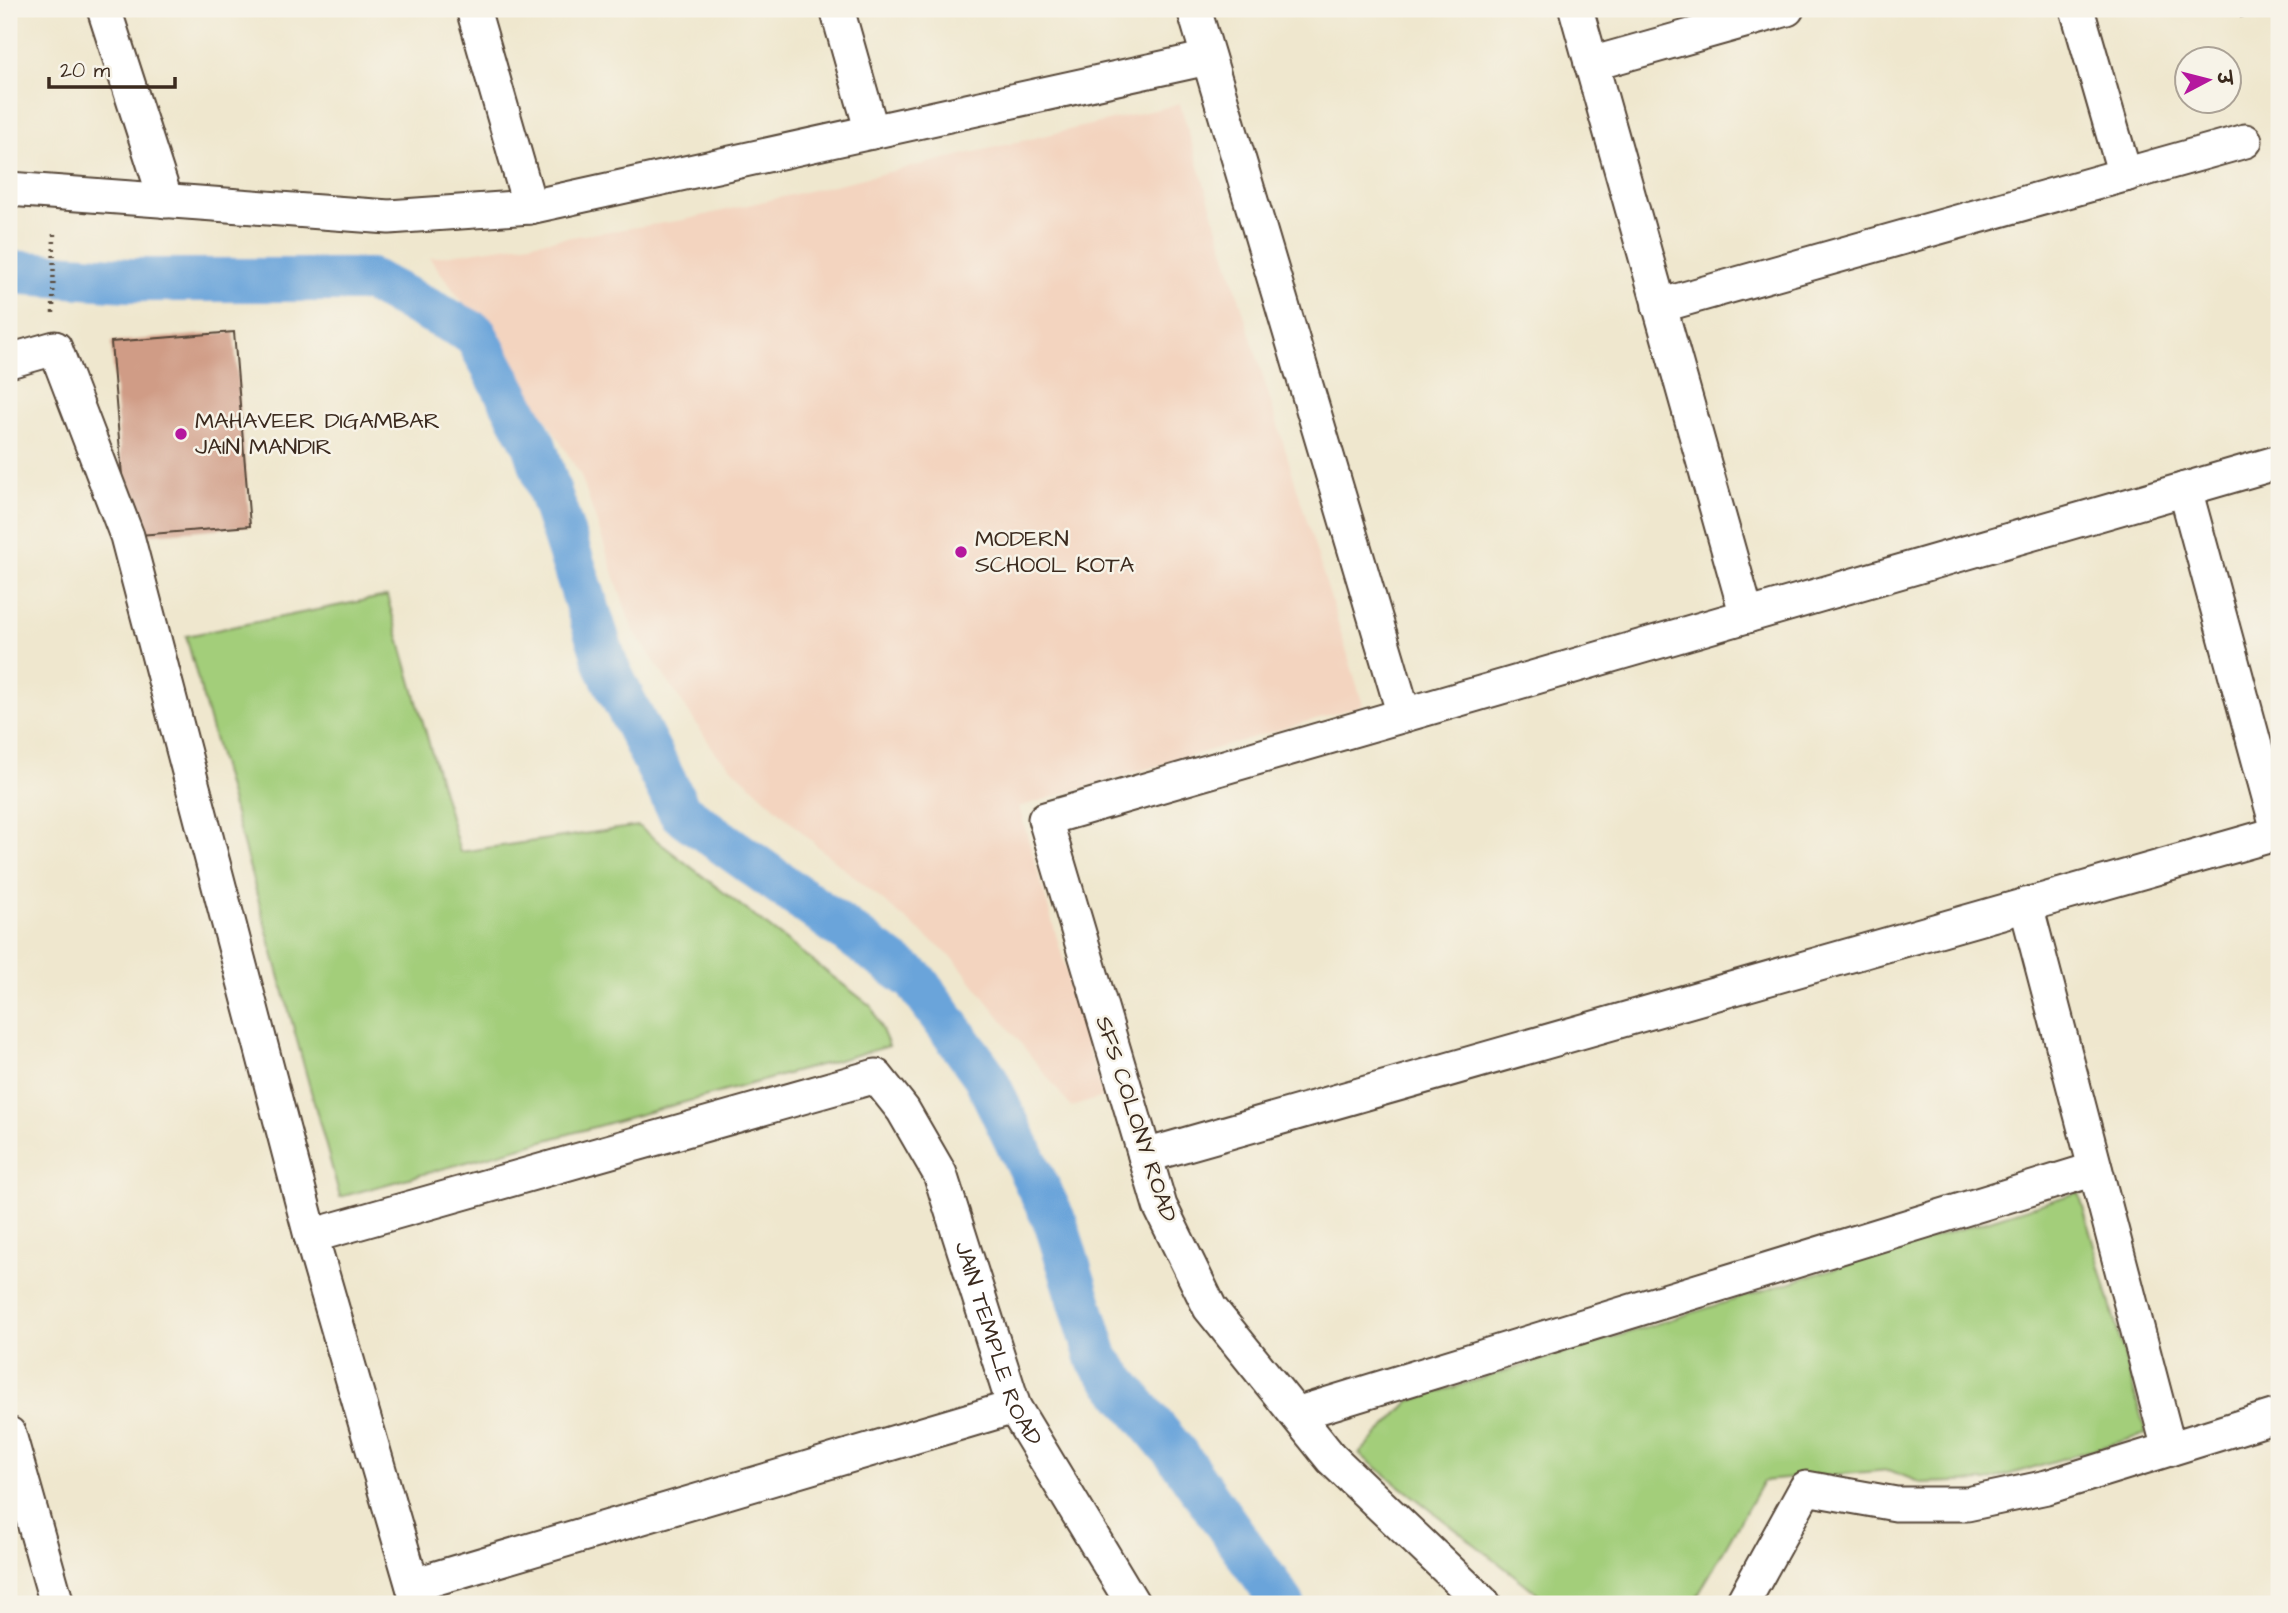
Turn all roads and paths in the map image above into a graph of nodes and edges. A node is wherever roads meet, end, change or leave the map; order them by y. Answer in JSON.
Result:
{"nodes":[{"id":1,"x":104,"y":9,"type":"edge"},
{"id":2,"x":473,"y":9,"type":"edge"},
{"id":3,"x":837,"y":9,"type":"edge"},
{"id":4,"x":1194,"y":9,"type":"edge"},
{"id":5,"x":1576,"y":9,"type":"edge"},
{"id":6,"x":1787,"y":9,"type":"edge"},
{"id":7,"x":2077,"y":9,"type":"edge"},
{"id":8,"x":1208,"y":58,"type":"junction"},
{"id":9,"x":1591,"y":64,"type":"junction"},
{"id":10,"x":872,"y":132,"type":"junction"},
{"id":11,"x":2245,"y":141,"type":"dead end"},
{"id":12,"x":2125,"y":175,"type":"junction"},
{"id":13,"x":9,"y":189,"type":"edge"},
{"id":14,"x":166,"y":201,"type":"junction"},
{"id":15,"x":530,"y":208,"type":"junction"},
{"id":16,"x":53,"y":240,"type":"dead end"},
{"id":17,"x":1659,"y":306,"type":"junction"},
{"id":18,"x":52,"y":318,"type":"dead end"},
{"id":19,"x":9,"y":361,"type":"edge"},
{"id":20,"x":2279,"y":462,"type":"edge"},
{"id":21,"x":2185,"y":489,"type":"junction"},
{"id":22,"x":1747,"y":616,"type":"junction"},
{"id":23,"x":1404,"y":715,"type":"junction"},
{"id":24,"x":2279,"y":833,"type":"edge"},
{"id":25,"x":2026,"y":905,"type":"junction"},
{"id":26,"x":1145,"y":1156,"type":"junction"},
{"id":27,"x":2095,"y":1169,"type":"junction"},
{"id":28,"x":311,"y":1236,"type":"junction"},
{"id":29,"x":1014,"y":1407,"type":"junction"},
{"id":30,"x":1296,"y":1414,"type":"junction"},
{"id":31,"x":2279,"y":1415,"type":"edge"},
{"id":32,"x":9,"y":1434,"type":"edge"},
{"id":33,"x":2169,"y":1450,"type":"junction"},
{"id":34,"x":415,"y":1594,"type":"edge"},
{"id":35,"x":57,"y":1604,"type":"edge"},
{"id":36,"x":1133,"y":1604,"type":"edge"},
{"id":37,"x":1484,"y":1604,"type":"edge"},
{"id":38,"x":1742,"y":1604,"type":"edge"}],
"edges":[{"from":1,"to":14,"type":"street"},
{"from":2,"to":15,"type":"street"},
{"from":3,"to":10,"type":"street"},
{"from":4,"to":8,"type":"street"},
{"from":5,"to":9,"type":"street"},
{"from":6,"to":9,"type":"street"},
{"from":7,"to":12,"type":"street"},
{"from":8,"to":10,"type":"street"},
{"from":8,"to":23,"type":"street"},
{"from":9,"to":17,"type":"street"},
{"from":10,"to":15,"type":"street"},
{"from":11,"to":12,"type":"street"},
{"from":12,"to":17,"type":"street"},
{"from":13,"to":14,"type":"street"},
{"from":14,"to":15,"type":"street"},
{"from":16,"to":18,"type":"path"},
{"from":17,"to":22,"type":"street"},
{"from":19,"to":28,"type":"street"},
{"from":20,"to":21,"type":"street"},
{"from":21,"to":22,"type":"street"},
{"from":21,"to":24,"type":"street"},
{"from":22,"to":23,"type":"street"},
{"from":23,"to":26,"type":"street","name":"SFS COLONY ROAD"},
{"from":24,"to":25,"type":"street"},
{"from":25,"to":26,"type":"street"},
{"from":25,"to":27,"type":"street"},
{"from":26,"to":30,"type":"street","name":"SFS COLONY ROAD"},
{"from":27,"to":30,"type":"street"},
{"from":27,"to":33,"type":"street"},
{"from":28,"to":29,"type":"street","name":"JAIN TEMPLE ROAD"},
{"from":28,"to":34,"type":"street"},
{"from":29,"to":34,"type":"street"},
{"from":29,"to":36,"type":"street","name":"JAIN TEMPLE ROAD"},
{"from":30,"to":37,"type":"street","name":"SFS COLONY ROAD"},
{"from":31,"to":33,"type":"street"},
{"from":32,"to":35,"type":"street"},
{"from":33,"to":38,"type":"street"}]}
